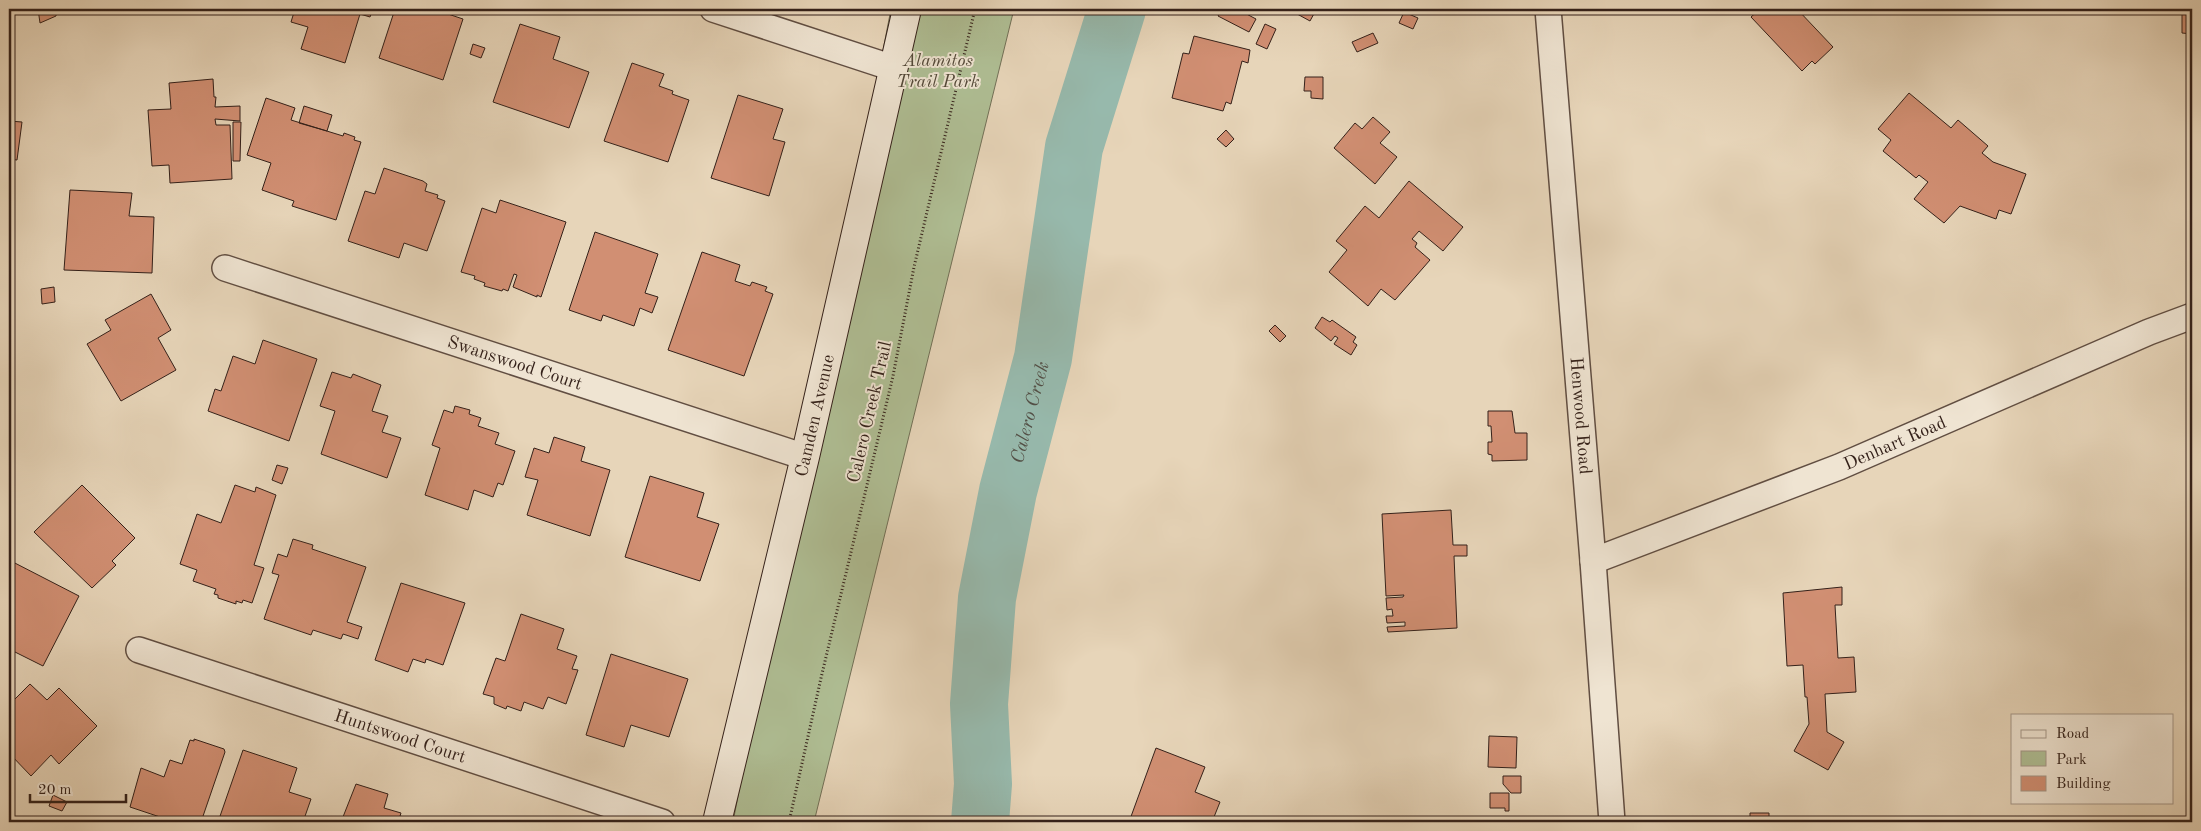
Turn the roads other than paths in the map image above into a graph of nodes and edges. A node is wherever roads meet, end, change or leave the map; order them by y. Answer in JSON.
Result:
{"nodes":[{"id":1,"x":713,"y":9,"type":"edge"},
{"id":2,"x":907,"y":9,"type":"edge"},
{"id":3,"x":1548,"y":9,"type":"edge"},
{"id":4,"x":893,"y":68,"type":"junction"},
{"id":5,"x":224,"y":268,"type":"dead end"},
{"id":6,"x":2192,"y":316,"type":"edge"},
{"id":7,"x":805,"y":458,"type":"junction"},
{"id":8,"x":1593,"y":561,"type":"junction"},
{"id":9,"x":139,"y":650,"type":"dead end"},
{"id":10,"x":662,"y":822,"type":"edge"},
{"id":11,"x":717,"y":822,"type":"edge"},
{"id":12,"x":1612,"y":822,"type":"edge"}],
"edges":[{"from":1,"to":4,"type":"street"},
{"from":2,"to":4,"type":"street","name":"Camden Avenue"},
{"from":3,"to":8,"type":"street","name":"Henwood Road"},
{"from":4,"to":7,"type":"street","name":"Camden Avenue"},
{"from":5,"to":7,"type":"street","name":"Swanswood Court"},
{"from":6,"to":8,"type":"street","name":"Denhart Road"},
{"from":7,"to":11,"type":"street","name":"Camden Avenue"},
{"from":8,"to":12,"type":"street","name":"Henwood Road"},
{"from":9,"to":10,"type":"street","name":"Huntswood Court"}]}
